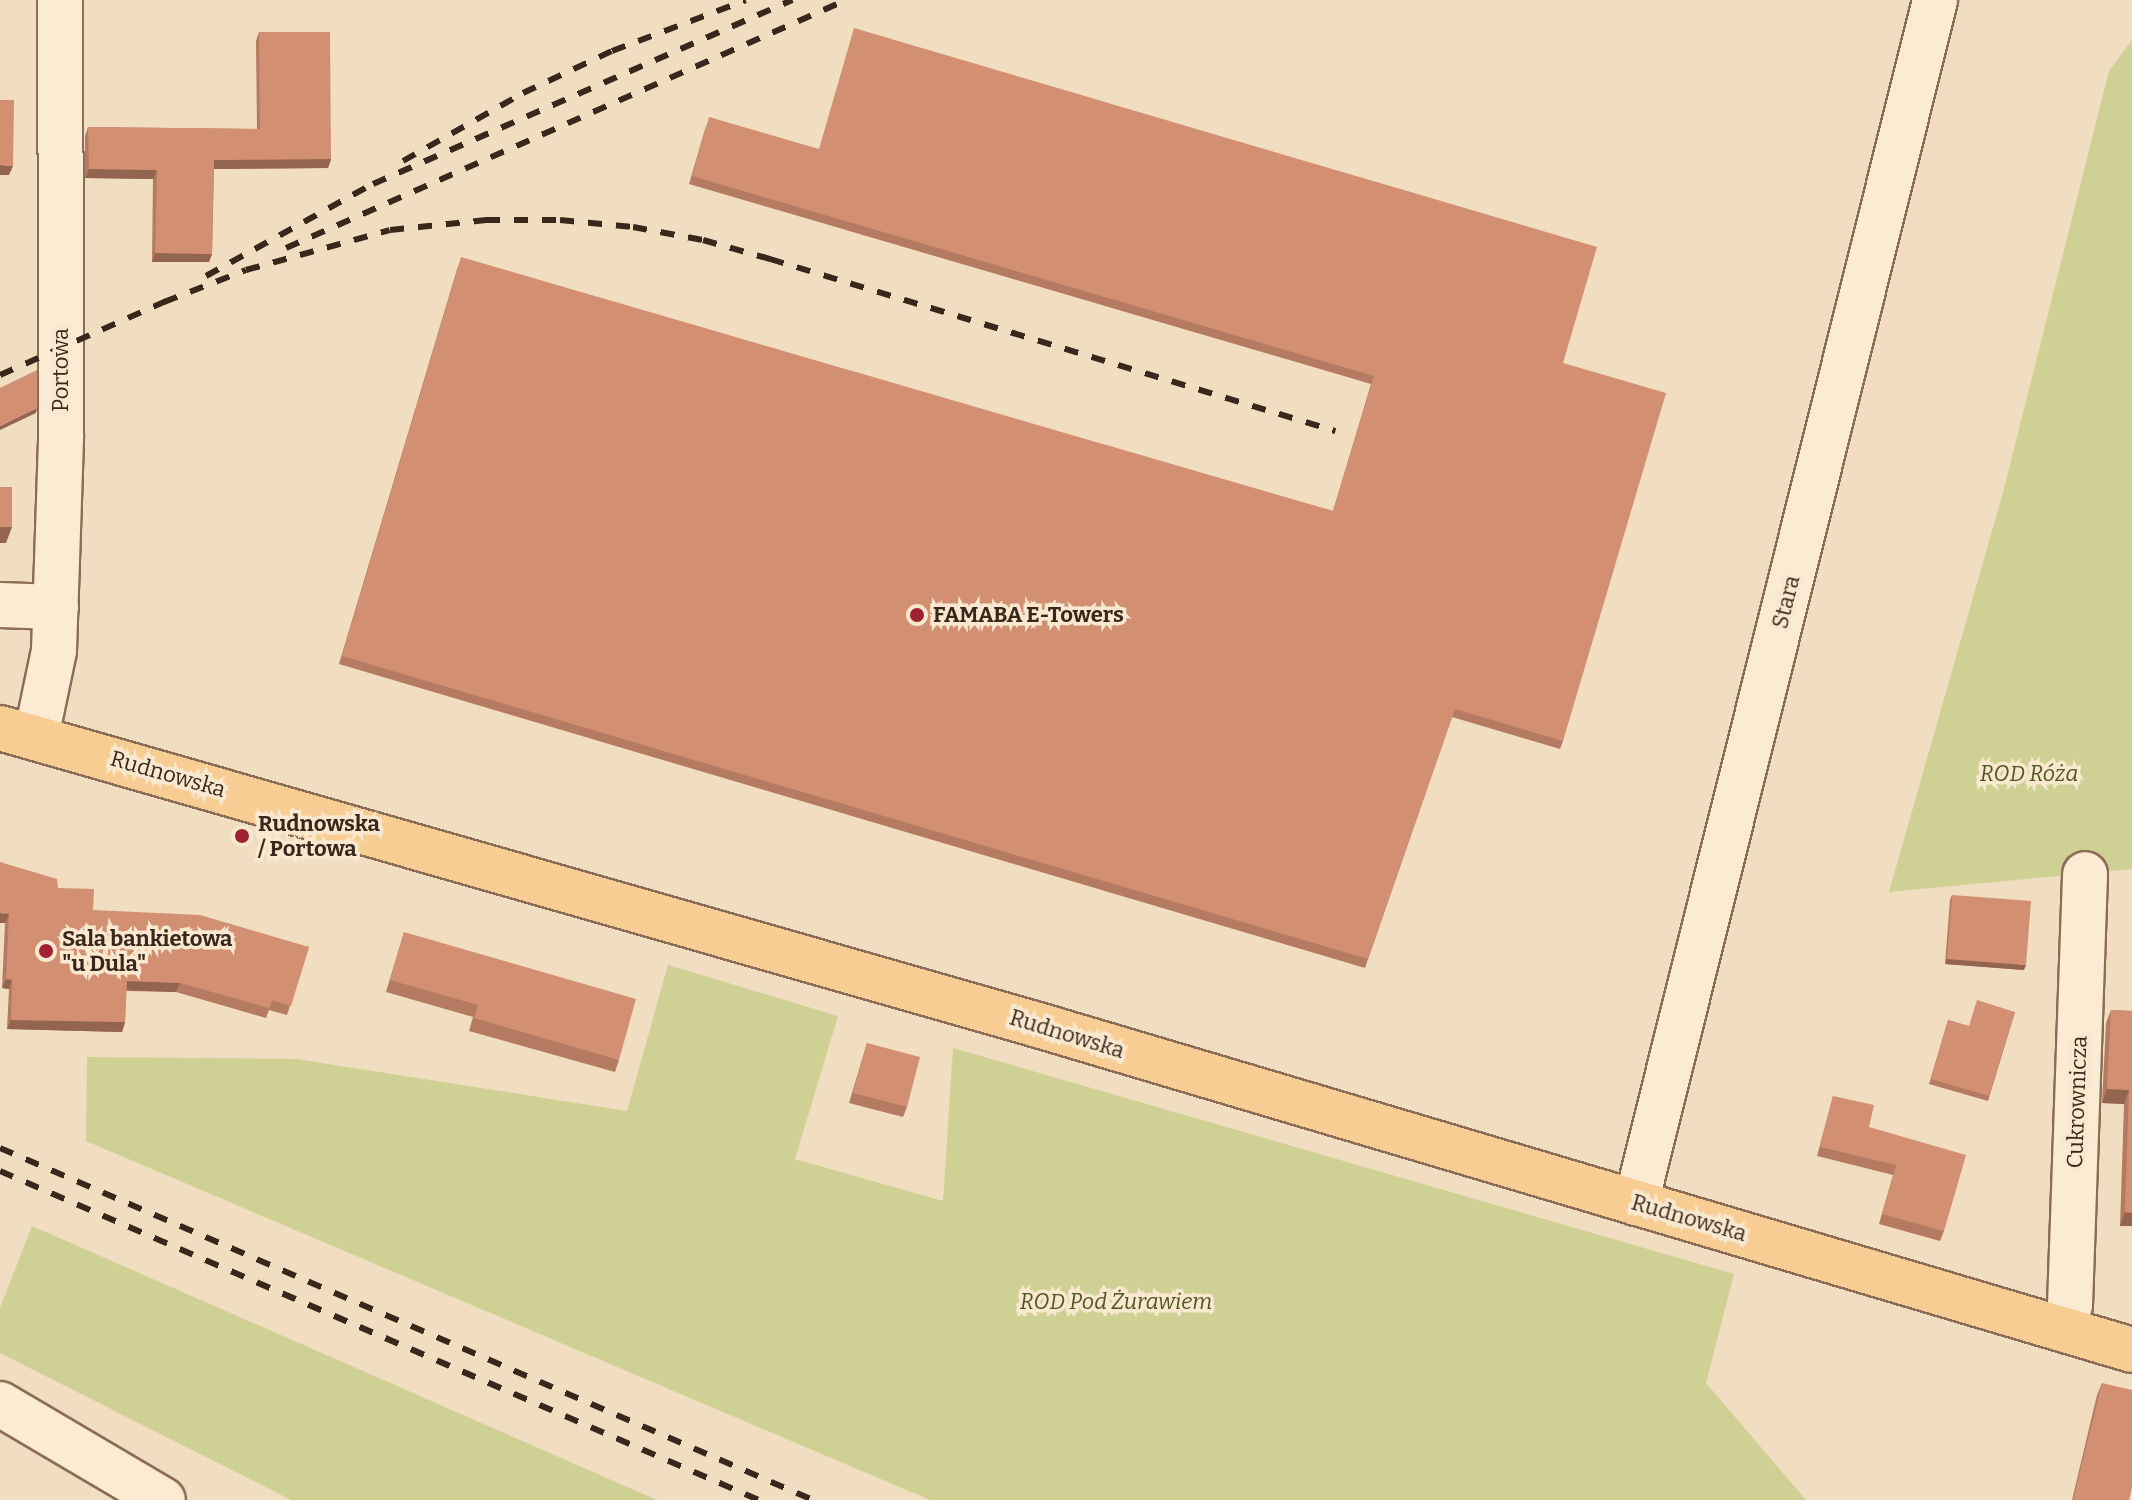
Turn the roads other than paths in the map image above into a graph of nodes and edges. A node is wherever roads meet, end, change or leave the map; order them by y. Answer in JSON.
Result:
{"nodes":[{"id":1,"x":60,"y":0,"type":"edge"},
{"id":2,"x":1935,"y":0,"type":"edge"},
{"id":3,"x":0,"y":605,"type":"edge"},
{"id":4,"x":56,"y":607,"type":"junction"},
{"id":5,"x":18,"y":732,"type":"edge"},
{"id":6,"x":2085,"y":874,"type":"dead end"},
{"id":7,"x":1636,"y":1203,"type":"junction"},
{"id":8,"x":2064,"y":1329,"type":"junction"},
{"id":9,"x":2132,"y":1350,"type":"edge"},
{"id":10,"x":0,"y":1404,"type":"edge"},
{"id":11,"x":163,"y":1500,"type":"edge"}],
"edges":[{"from":1,"to":4,"type":"street","name":"Portowa"},
{"from":2,"to":7,"type":"street","name":"Stara"},
{"from":3,"to":4,"type":"street"},
{"from":4,"to":5,"type":"street","name":"Portowa"},
{"from":5,"to":7,"type":"main road","name":"Rudnowska"},
{"from":6,"to":8,"type":"street","name":"Cukrownicza"},
{"from":7,"to":8,"type":"main road","name":"Rudnowska"},
{"from":8,"to":9,"type":"main road","name":"Rudnowska"},
{"from":10,"to":11,"type":"street"}]}
